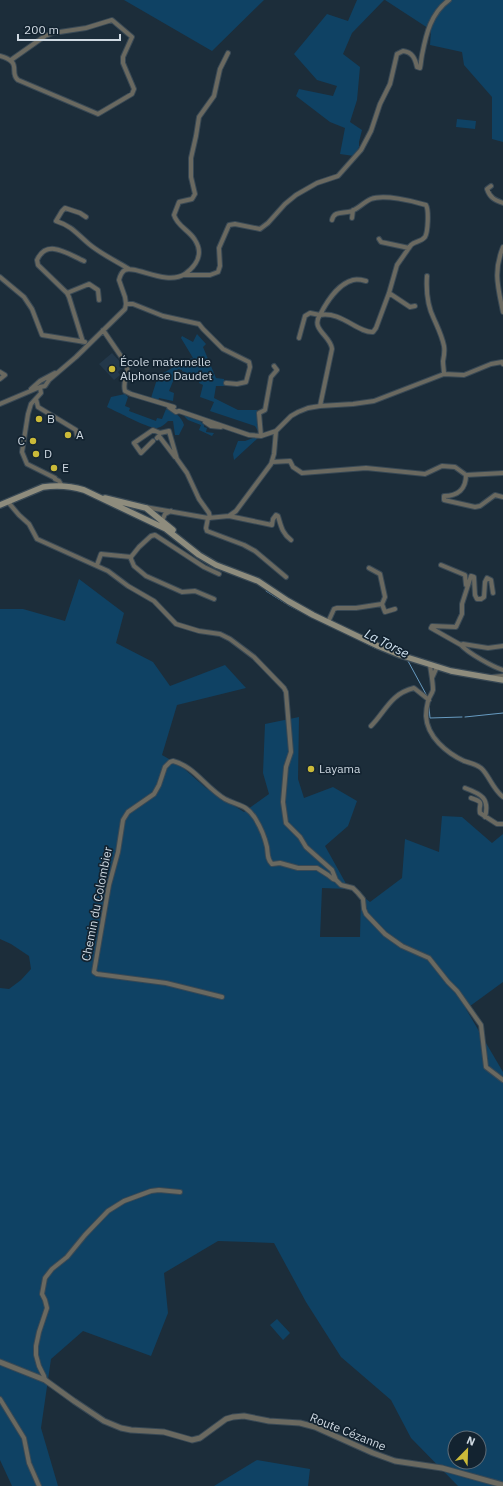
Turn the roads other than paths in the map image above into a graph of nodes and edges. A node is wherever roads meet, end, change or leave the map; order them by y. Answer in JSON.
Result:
{"nodes":[{"id":1,"x":449,"y":0,"type":"edge"},
{"id":2,"x":228,"y":53,"type":"dead end"},
{"id":3,"x":0,"y":56,"type":"edge"},
{"id":4,"x":11,"y":60,"type":"junction"},
{"id":5,"x":491,"y":186,"type":"dead end"},
{"id":6,"x":503,"y":203,"type":"edge"},
{"id":7,"x":353,"y":210,"type":"junction"},
{"id":8,"x":86,"y":217,"type":"dead end"},
{"id":9,"x":352,"y":218,"type":"dead end"},
{"id":10,"x":332,"y":220,"type":"dead end"},
{"id":11,"x":379,"y":239,"type":"dead end"},
{"id":12,"x":503,"y":247,"type":"edge"},
{"id":13,"x":409,"y":248,"type":"junction"},
{"id":14,"x":84,"y":261,"type":"dead end"},
{"id":15,"x":497,"y":268,"type":"junction"},
{"id":16,"x":503,"y":268,"type":"edge"},
{"id":17,"x":130,"y":270,"type":"junction"},
{"id":18,"x":184,"y":275,"type":"junction"},
{"id":19,"x":427,"y":276,"type":"dead end"},
{"id":20,"x":0,"y":278,"type":"edge"},
{"id":21,"x":366,"y":281,"type":"dead end"},
{"id":22,"x":66,"y":293,"type":"junction"},
{"id":23,"x":389,"y":293,"type":"junction"},
{"id":24,"x":99,"y":300,"type":"dead end"},
{"id":25,"x":126,"y":304,"type":"junction"},
{"id":26,"x":415,"y":306,"type":"dead end"},
{"id":27,"x":503,"y":312,"type":"edge"},
{"id":28,"x":320,"y":315,"type":"junction"},
{"id":29,"x":103,"y":330,"type":"junction"},
{"id":30,"x":299,"y":338,"type":"dead end"},
{"id":31,"x":76,"y":342,"type":"junction"},
{"id":32,"x":83,"y":342,"type":"junction"},
{"id":33,"x":89,"y":343,"type":"junction"},
{"id":34,"x":84,"y":349,"type":"junction"},
{"id":35,"x":503,"y":363,"type":"edge"},
{"id":36,"x":274,"y":366,"type":"dead end"},
{"id":37,"x":59,"y":371,"type":"junction"},
{"id":38,"x":0,"y":372,"type":"edge"},
{"id":39,"x":444,"y":374,"type":"junction"},
{"id":40,"x":0,"y":379,"type":"edge"},
{"id":41,"x":226,"y":383,"type":"dead end"},
{"id":42,"x":40,"y":387,"type":"junction"},
{"id":43,"x":28,"y":392,"type":"junction"},
{"id":44,"x":36,"y":399,"type":"junction"},
{"id":45,"x":0,"y":404,"type":"edge"},
{"id":46,"x":320,"y":406,"type":"junction"},
{"id":47,"x":276,"y":433,"type":"junction"},
{"id":48,"x":77,"y":436,"type":"dead end"},
{"id":49,"x":261,"y":436,"type":"junction"},
{"id":50,"x":157,"y":438,"type":"dead end"},
{"id":51,"x":154,"y":442,"type":"dead end"},
{"id":52,"x":177,"y":459,"type":"junction"},
{"id":53,"x":272,"y":462,"type":"junction"},
{"id":54,"x":503,"y":473,"type":"edge"},
{"id":55,"x":466,"y":475,"type":"junction"},
{"id":56,"x":62,"y":486,"type":"junction"},
{"id":57,"x":97,"y":496,"type":"junction"},
{"id":58,"x":503,"y":497,"type":"edge"},
{"id":59,"x":8,"y":502,"type":"junction"},
{"id":60,"x":123,"y":502,"type":"junction"},
{"id":61,"x":0,"y":505,"type":"edge"},
{"id":62,"x":143,"y":507,"type":"junction"},
{"id":63,"x":121,"y":508,"type":"junction"},
{"id":64,"x":170,"y":511,"type":"junction"},
{"id":65,"x":229,"y":516,"type":"junction"},
{"id":66,"x":158,"y":517,"type":"junction"},
{"id":67,"x":209,"y":518,"type":"junction"},
{"id":68,"x":149,"y":521,"type":"junction"},
{"id":69,"x":291,"y":540,"type":"dead end"},
{"id":70,"x":193,"y":548,"type":"junction"},
{"id":71,"x":187,"y":556,"type":"junction"},
{"id":72,"x":131,"y":557,"type":"junction"},
{"id":73,"x":97,"y":565,"type":"junction"},
{"id":74,"x":442,"y":565,"type":"dead end"},
{"id":75,"x":369,"y":568,"type":"dead end"},
{"id":76,"x":219,"y":574,"type":"dead end"},
{"id":77,"x":286,"y":577,"type":"dead end"},
{"id":78,"x":467,"y":587,"type":"junction"},
{"id":79,"x":494,"y":593,"type":"dead end"},
{"id":80,"x":214,"y":598,"type":"dead end"},
{"id":81,"x":382,"y":604,"type":"junction"},
{"id":82,"x":296,"y":606,"type":"junction"},
{"id":83,"x":395,"y":609,"type":"dead end"},
{"id":84,"x":329,"y":620,"type":"junction"},
{"id":85,"x":344,"y":629,"type":"junction"},
{"id":86,"x":461,"y":645,"type":"junction"},
{"id":87,"x":503,"y":646,"type":"edge"},
{"id":88,"x":433,"y":666,"type":"junction"},
{"id":89,"x":503,"y":670,"type":"edge"},
{"id":90,"x":503,"y":676,"type":"edge"},
{"id":91,"x":490,"y":678,"type":"junction"},
{"id":92,"x":503,"y":680,"type":"edge"},
{"id":93,"x":428,"y":700,"type":"junction"},
{"id":94,"x":371,"y":726,"type":"dead end"},
{"id":95,"x":465,"y":788,"type":"dead end"},
{"id":96,"x":503,"y":797,"type":"edge"},
{"id":97,"x":472,"y":798,"type":"dead end"},
{"id":98,"x":485,"y":817,"type":"junction"},
{"id":99,"x":503,"y":824,"type":"edge"},
{"id":100,"x":336,"y":880,"type":"junction"},
{"id":101,"x":222,"y":997,"type":"dead end"},
{"id":102,"x":503,"y":1080,"type":"edge"},
{"id":103,"x":180,"y":1192,"type":"dead end"},
{"id":104,"x":0,"y":1362,"type":"edge"},
{"id":105,"x":46,"y":1380,"type":"junction"},
{"id":106,"x":0,"y":1399,"type":"edge"},
{"id":107,"x":503,"y":1485,"type":"edge"},
{"id":108,"x":39,"y":1486,"type":"edge"}],
"edges":[{"from":1,"to":18,"type":"street"},
{"from":2,"to":18,"type":"street"},
{"from":3,"to":4,"type":"street"},
{"from":4,"to":4,"type":"street"},
{"from":5,"to":6,"type":"street"},
{"from":7,"to":9,"type":"street"},
{"from":7,"to":10,"type":"street"},
{"from":7,"to":13,"type":"street"},
{"from":8,"to":17,"type":"street"},
{"from":11,"to":13,"type":"street"},
{"from":12,"to":15,"type":"street"},
{"from":13,"to":23,"type":"street"},
{"from":14,"to":22,"type":"street"},
{"from":15,"to":16,"type":"street"},
{"from":15,"to":27,"type":"street"},
{"from":17,"to":18,"type":"street"},
{"from":17,"to":25,"type":"street"},
{"from":19,"to":39,"type":"street"},
{"from":20,"to":31,"type":"street"},
{"from":21,"to":28,"type":"street"},
{"from":22,"to":24,"type":"street"},
{"from":22,"to":32,"type":"street"},
{"from":23,"to":26,"type":"street"},
{"from":23,"to":28,"type":"street"},
{"from":25,"to":29,"type":"street"},
{"from":25,"to":41,"type":"street"},
{"from":28,"to":30,"type":"street"},
{"from":28,"to":46,"type":"street"},
{"from":29,"to":33,"type":"street"},
{"from":29,"to":49,"type":"street"},
{"from":31,"to":32,"type":"street"},
{"from":31,"to":34,"type":"street"},
{"from":32,"to":33,"type":"street"},
{"from":33,"to":34,"type":"street"},
{"from":34,"to":37,"type":"street"},
{"from":35,"to":39,"type":"street"},
{"from":36,"to":49,"type":"street"},
{"from":37,"to":42,"type":"street"},
{"from":37,"to":43,"type":"street"},
{"from":38,"to":40,"type":"street"},
{"from":39,"to":46,"type":"street"},
{"from":42,"to":43,"type":"street"},
{"from":42,"to":44,"type":"street"},
{"from":43,"to":45,"type":"street"},
{"from":44,"to":48,"type":"street"},
{"from":44,"to":56,"type":"street"},
{"from":46,"to":47,"type":"street"},
{"from":47,"to":49,"type":"street"},
{"from":47,"to":53,"type":"street"},
{"from":50,"to":52,"type":"street"},
{"from":51,"to":52,"type":"street"},
{"from":52,"to":67,"type":"street"},
{"from":53,"to":55,"type":"street"},
{"from":53,"to":65,"type":"street"},
{"from":54,"to":55,"type":"street"},
{"from":55,"to":58,"type":"street"},
{"from":56,"to":57,"type":"main road"},
{"from":56,"to":59,"type":"main road"},
{"from":57,"to":60,"type":"main road"},
{"from":57,"to":63,"type":"main road"},
{"from":59,"to":61,"type":"main road"},
{"from":59,"to":73,"type":"street"},
{"from":60,"to":62,"type":"main road"},
{"from":60,"to":63,"type":"main road"},
{"from":62,"to":64,"type":"street"},
{"from":62,"to":66,"type":"main road"},
{"from":63,"to":68,"type":"main road"},
{"from":64,"to":66,"type":"street"},
{"from":64,"to":67,"type":"street"},
{"from":65,"to":67,"type":"street"},
{"from":65,"to":69,"type":"street"},
{"from":66,"to":68,"type":"main road"},
{"from":66,"to":70,"type":"main road"},
{"from":67,"to":77,"type":"street"},
{"from":68,"to":70,"type":"main road"},
{"from":70,"to":71,"type":"street"},
{"from":70,"to":82,"type":"main road"},
{"from":71,"to":72,"type":"street"},
{"from":71,"to":76,"type":"street"},
{"from":72,"to":73,"type":"street"},
{"from":72,"to":80,"type":"street"},
{"from":73,"to":100,"type":"street"},
{"from":74,"to":78,"type":"street"},
{"from":75,"to":81,"type":"street"},
{"from":78,"to":79,"type":"street"},
{"from":78,"to":86,"type":"street"},
{"from":81,"to":83,"type":"street"},
{"from":81,"to":84,"type":"street"},
{"from":82,"to":84,"type":"main road"},
{"from":82,"to":85,"type":"main road"},
{"from":84,"to":85,"type":"main road"},
{"from":85,"to":88,"type":"main road"},
{"from":86,"to":87,"type":"street"},
{"from":86,"to":89,"type":"street"},
{"from":88,"to":91,"type":"main road"},
{"from":88,"to":93,"type":"street"},
{"from":90,"to":91,"type":"street"},
{"from":91,"to":92,"type":"main road"},
{"from":93,"to":94,"type":"street"},
{"from":93,"to":96,"type":"street"},
{"from":95,"to":98,"type":"street"},
{"from":97,"to":98,"type":"street"},
{"from":98,"to":99,"type":"street"},
{"from":100,"to":101,"type":"street","name":"Chemin du Colombier"},
{"from":100,"to":102,"type":"street"},
{"from":103,"to":105,"type":"street"},
{"from":104,"to":105,"type":"street","name":"Route Cézanne"},
{"from":105,"to":107,"type":"street","name":"Route Cézanne"},
{"from":106,"to":108,"type":"street"}]}
